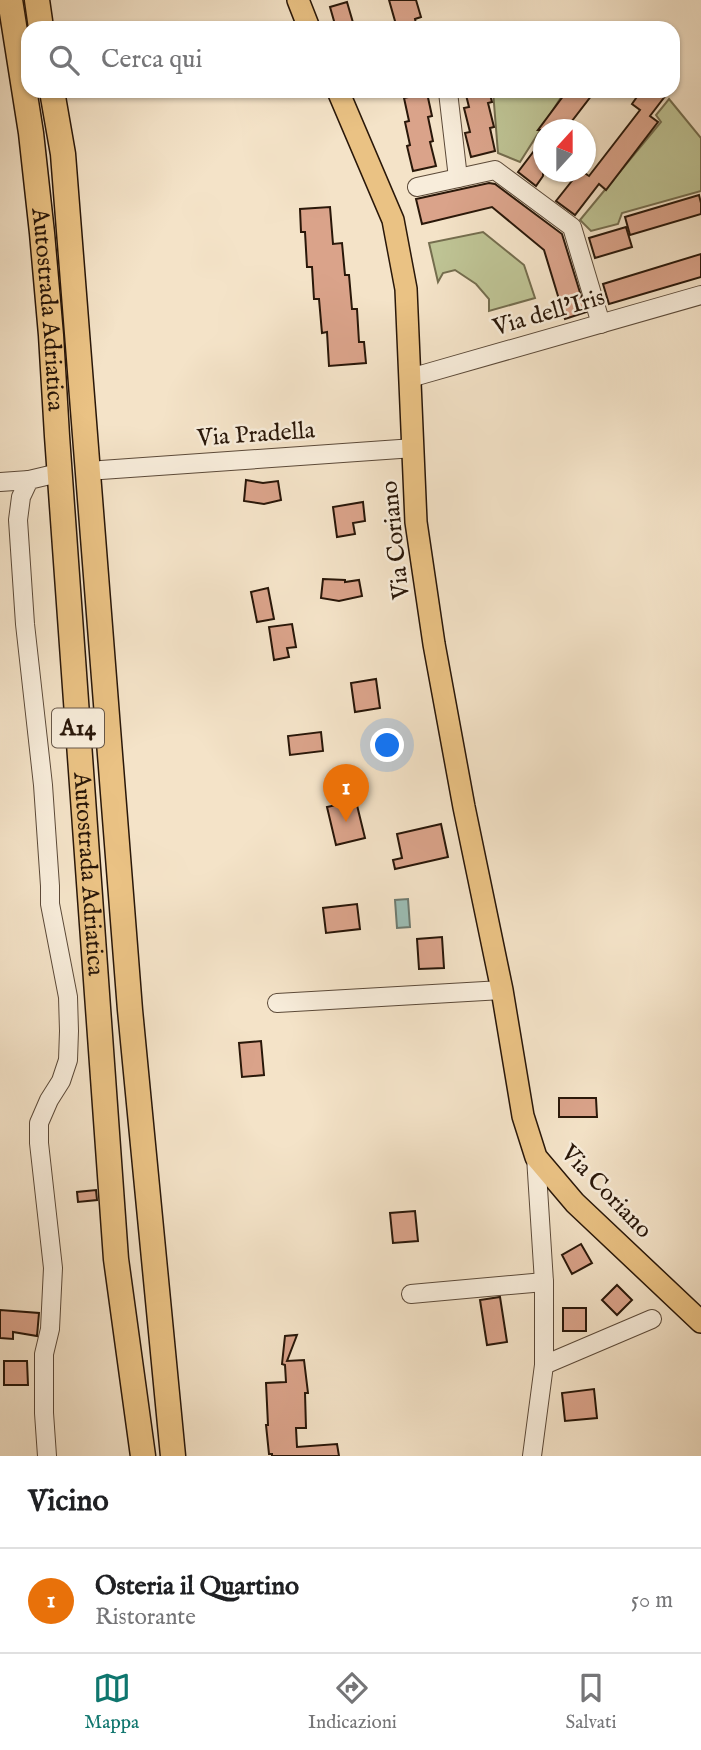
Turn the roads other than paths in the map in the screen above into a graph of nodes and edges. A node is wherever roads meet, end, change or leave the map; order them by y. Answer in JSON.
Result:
{"nodes":[{"id":1,"x":10,"y":0,"type":"edge"},
{"id":2,"x":37,"y":0,"type":"edge"},
{"id":3,"x":298,"y":0,"type":"edge"},
{"id":4,"x":40,"y":21,"type":"edge"},
{"id":5,"x":306,"y":21,"type":"edge"},
{"id":6,"x":21,"y":70,"type":"edge"},
{"id":7,"x":25,"y":98,"type":"edge"},
{"id":8,"x":53,"y":98,"type":"edge"},
{"id":9,"x":341,"y":98,"type":"edge"},
{"id":10,"x":449,"y":98,"type":"edge"},
{"id":11,"x":458,"y":178,"type":"junction"},
{"id":12,"x":417,"y":187,"type":"dead end"},
{"id":13,"x":701,"y":295,"type":"edge"},
{"id":14,"x":601,"y":324,"type":"junction"},
{"id":15,"x":410,"y":379,"type":"junction"},
{"id":16,"x":414,"y":448,"type":"junction"},
{"id":17,"x":101,"y":470,"type":"dead end"},
{"id":18,"x":50,"y":475,"type":"dead end"},
{"id":19,"x":29,"y":480,"type":"junction"},
{"id":20,"x":0,"y":482,"type":"edge"},
{"id":21,"x":502,"y":990,"type":"junction"},
{"id":22,"x":277,"y":1003,"type":"dead end"},
{"id":23,"x":537,"y":1157,"type":"junction"},
{"id":24,"x":544,"y":1282,"type":"junction"},
{"id":25,"x":411,"y":1294,"type":"dead end"},
{"id":26,"x":652,"y":1319,"type":"dead end"},
{"id":27,"x":701,"y":1322,"type":"edge"},
{"id":28,"x":544,"y":1365,"type":"junction"},
{"id":29,"x":47,"y":1456,"type":"edge"},
{"id":30,"x":143,"y":1456,"type":"edge"},
{"id":31,"x":173,"y":1456,"type":"edge"},
{"id":32,"x":532,"y":1456,"type":"edge"}],
"edges":[{"from":1,"to":6,"type":"highway","name":"Autostrada Adriatica","number":"A14"},
{"from":2,"to":4,"type":"highway"},
{"from":3,"to":5,"type":"main road"},
{"from":7,"to":30,"type":"highway","name":"Autostrada Adriatica","number":"A14"},
{"from":8,"to":31,"type":"highway","name":"Autostrada Adriatica","number":"A14"},
{"from":9,"to":15,"type":"main road","name":"Via Coriano"},
{"from":10,"to":11,"type":"street"},
{"from":11,"to":12,"type":"street"},
{"from":11,"to":14,"type":"street"},
{"from":13,"to":14,"type":"street","name":"Via dell'Iris"},
{"from":14,"to":15,"type":"street","name":"Via dell'Iris"},
{"from":15,"to":16,"type":"main road","name":"Via Coriano"},
{"from":16,"to":17,"type":"street","name":"Via Pradella"},
{"from":16,"to":21,"type":"main road","name":"Via Coriano"},
{"from":18,"to":19,"type":"street"},
{"from":19,"to":20,"type":"street"},
{"from":19,"to":29,"type":"street"},
{"from":21,"to":22,"type":"street"},
{"from":21,"to":23,"type":"main road","name":"Via Coriano"},
{"from":23,"to":24,"type":"street"},
{"from":23,"to":27,"type":"main road","name":"Via Coriano"},
{"from":24,"to":25,"type":"street"},
{"from":24,"to":28,"type":"street"},
{"from":26,"to":28,"type":"street"},
{"from":28,"to":32,"type":"street"}]}
